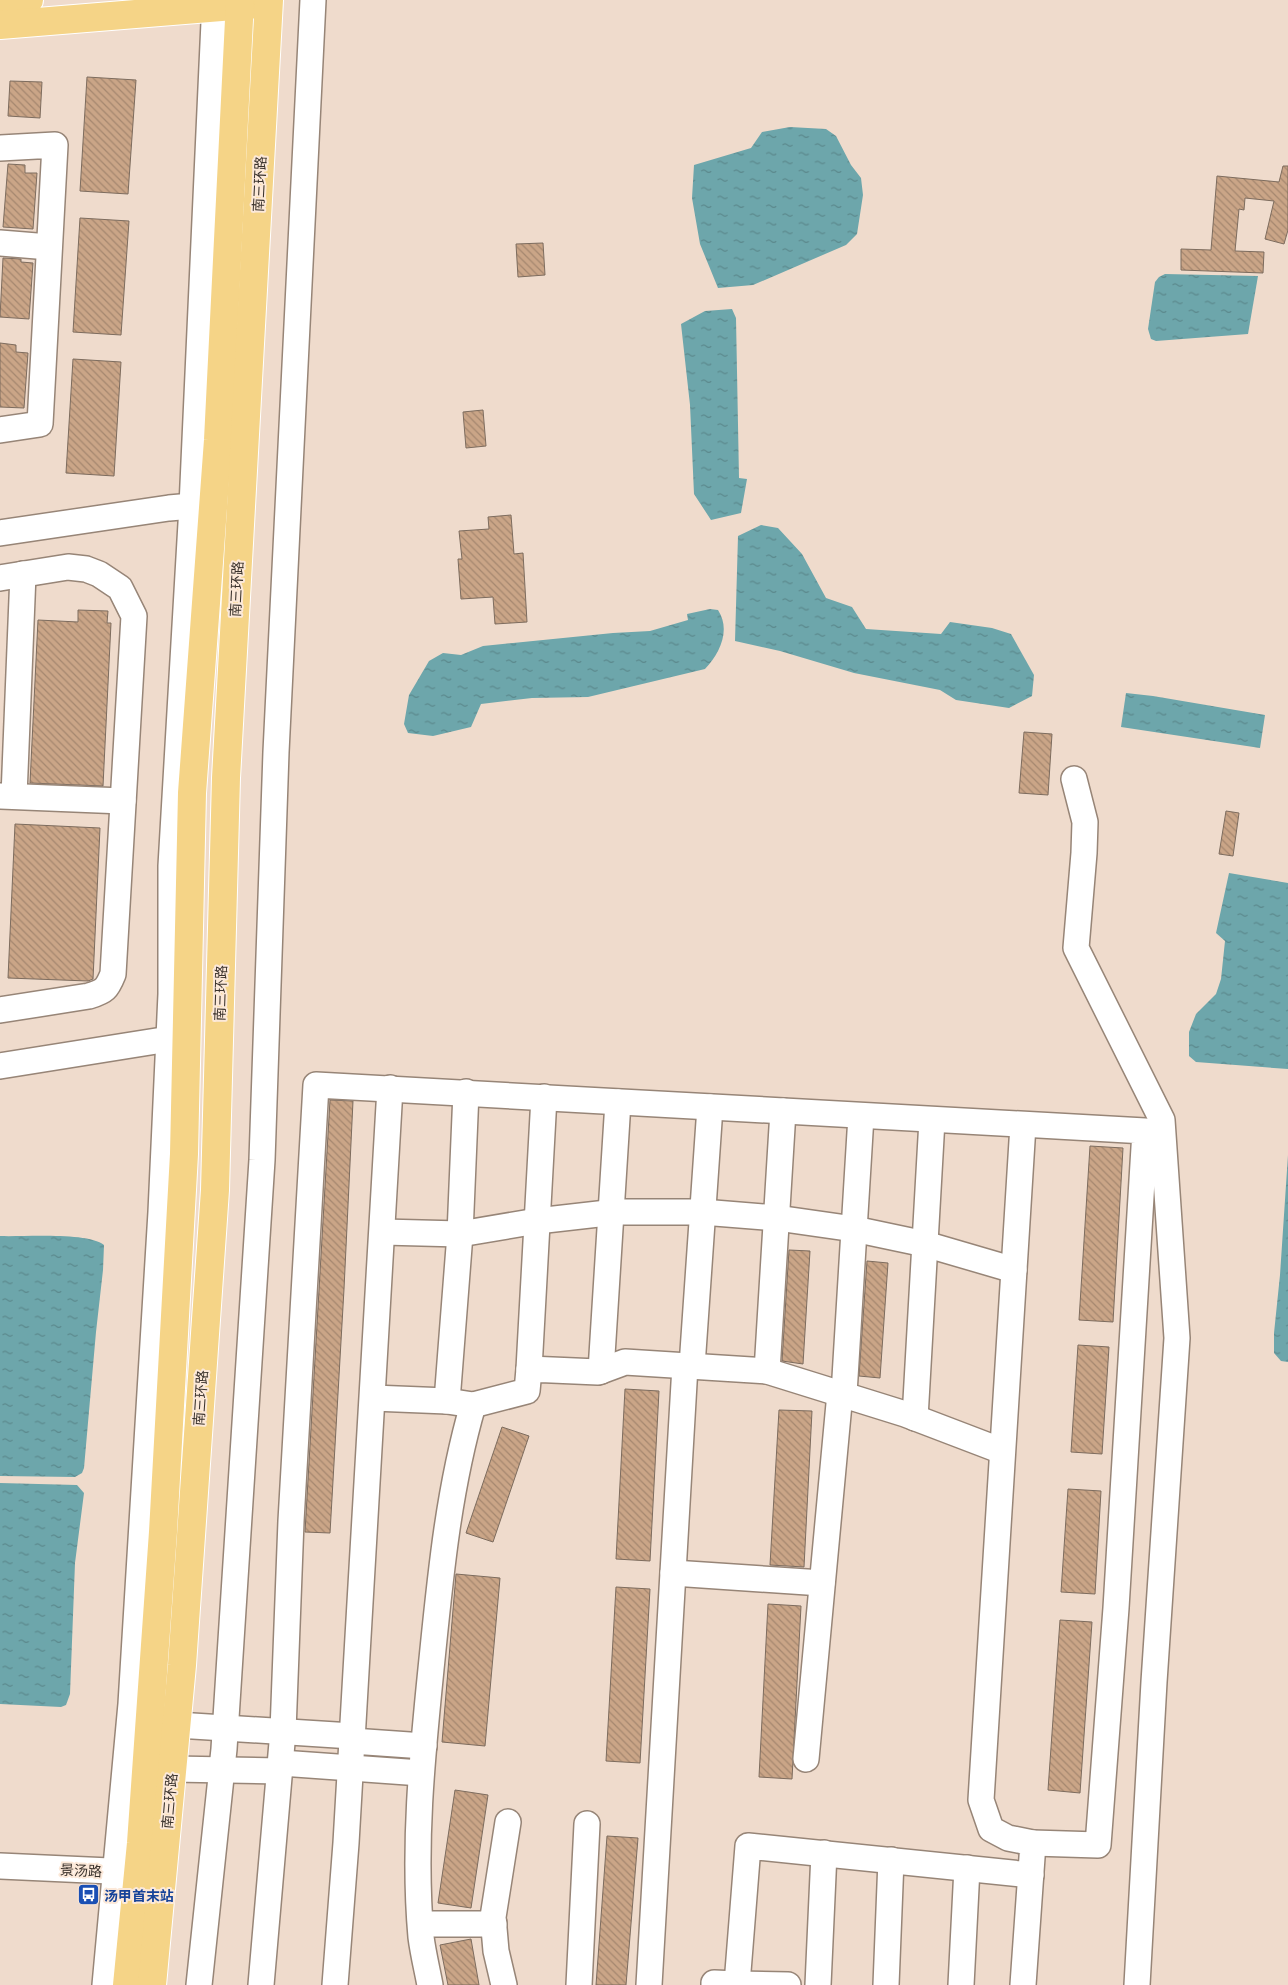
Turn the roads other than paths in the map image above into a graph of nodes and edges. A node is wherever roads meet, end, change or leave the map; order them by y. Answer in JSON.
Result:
{"nodes":[{"id":1,"x":29,"y":0,"type":"edge"},
{"id":2,"x":313,"y":0,"type":"edge"},
{"id":3,"x":269,"y":2,"type":"edge"},
{"id":4,"x":0,"y":3,"type":"edge"},
{"id":5,"x":228,"y":3,"type":"edge"},
{"id":6,"x":0,"y":25,"type":"edge"},
{"id":7,"x":0,"y":148,"type":"edge"},
{"id":8,"x":0,"y":243,"type":"edge"},
{"id":9,"x":49,"y":247,"type":"junction"},
{"id":10,"x":0,"y":430,"type":"edge"},
{"id":11,"x":192,"y":506,"type":"junction"},
{"id":12,"x":0,"y":533,"type":"edge"},
{"id":13,"x":11,"y":576,"type":"edge"},
{"id":14,"x":1074,"y":780,"type":"dead end"},
{"id":15,"x":7,"y":796,"type":"edge"},
{"id":16,"x":123,"y":801,"type":"junction"},
{"id":17,"x":0,"y":1010,"type":"edge"},
{"id":18,"x":169,"y":1039,"type":"junction"},
{"id":19,"x":0,"y":1066,"type":"edge"},
{"id":20,"x":390,"y":1088,"type":"junction"},
{"id":21,"x":466,"y":1092,"type":"junction"},
{"id":22,"x":544,"y":1097,"type":"junction"},
{"id":23,"x":618,"y":1102,"type":"junction"},
{"id":24,"x":710,"y":1108,"type":"junction"},
{"id":25,"x":784,"y":1111,"type":"junction"},
{"id":26,"x":861,"y":1116,"type":"junction"},
{"id":27,"x":932,"y":1120,"type":"junction"},
{"id":28,"x":1022,"y":1125,"type":"junction"},
{"id":29,"x":702,"y":1212,"type":"junction"},
{"id":30,"x":612,"y":1213,"type":"junction"},
{"id":31,"x":777,"y":1218,"type":"junction"},
{"id":32,"x":537,"y":1221,"type":"junction"},
{"id":33,"x":854,"y":1229,"type":"junction"},
{"id":34,"x":383,"y":1232,"type":"junction"},
{"id":35,"x":460,"y":1234,"type":"junction"},
{"id":36,"x":925,"y":1244,"type":"junction"},
{"id":37,"x":1014,"y":1270,"type":"junction"},
{"id":38,"x":689,"y":1366,"type":"junction"},
{"id":39,"x":529,"y":1369,"type":"junction"},
{"id":40,"x":601,"y":1370,"type":"junction"},
{"id":41,"x":767,"y":1371,"type":"junction"},
{"id":42,"x":842,"y":1393,"type":"junction"},
{"id":43,"x":373,"y":1398,"type":"junction"},
{"id":44,"x":448,"y":1401,"type":"junction"},
{"id":45,"x":474,"y":1405,"type":"junction"},
{"id":46,"x":915,"y":1418,"type":"junction"},
{"id":47,"x":1002,"y":1451,"type":"junction"},
{"id":48,"x":673,"y":1573,"type":"junction"},
{"id":49,"x":822,"y":1583,"type":"junction"},
{"id":50,"x":176,"y":1724,"type":"junction"},
{"id":51,"x":225,"y":1727,"type":"junction"},
{"id":52,"x":284,"y":1731,"type":"junction"},
{"id":53,"x":352,"y":1738,"type":"junction"},
{"id":54,"x":424,"y":1746,"type":"junction"},
{"id":55,"x":806,"y":1759,"type":"dead end"},
{"id":56,"x":281,"y":1767,"type":"junction"},
{"id":57,"x":350,"y":1768,"type":"junction"},
{"id":58,"x":172,"y":1769,"type":"junction"},
{"id":59,"x":222,"y":1770,"type":"junction"},
{"id":60,"x":421,"y":1773,"type":"junction"},
{"id":61,"x":508,"y":1822,"type":"dead end"},
{"id":62,"x":587,"y":1824,"type":"dead end"},
{"id":63,"x":1033,"y":1844,"type":"junction"},
{"id":64,"x":824,"y":1853,"type":"junction"},
{"id":65,"x":891,"y":1860,"type":"junction"},
{"id":66,"x":3,"y":1867,"type":"edge"},
{"id":67,"x":967,"y":1868,"type":"junction"},
{"id":68,"x":139,"y":1873,"type":"junction"},
{"id":69,"x":1030,"y":1875,"type":"junction"},
{"id":70,"x":421,"y":1924,"type":"junction"},
{"id":71,"x":494,"y":1924,"type":"junction"},
{"id":72,"x":105,"y":1985,"type":"edge"},
{"id":73,"x":127,"y":1985,"type":"edge"},
{"id":74,"x":152,"y":1985,"type":"edge"},
{"id":75,"x":199,"y":1985,"type":"edge"},
{"id":76,"x":261,"y":1985,"type":"edge"},
{"id":77,"x":335,"y":1985,"type":"edge"},
{"id":78,"x":430,"y":1985,"type":"edge"},
{"id":79,"x":504,"y":1985,"type":"edge"},
{"id":80,"x":579,"y":1985,"type":"edge"},
{"id":81,"x":649,"y":1985,"type":"edge"},
{"id":82,"x":726,"y":1985,"type":"edge"},
{"id":83,"x":787,"y":1985,"type":"edge"},
{"id":84,"x":818,"y":1985,"type":"edge"},
{"id":85,"x":886,"y":1985,"type":"edge"},
{"id":86,"x":961,"y":1985,"type":"edge"},
{"id":87,"x":1023,"y":1985,"type":"edge"},
{"id":88,"x":1137,"y":1985,"type":"edge"}],
"edges":[{"from":1,"to":4,"type":"main road"},
{"from":2,"to":51,"type":"street"},
{"from":3,"to":5,"type":"main road"},
{"from":3,"to":50,"type":"main road","name":"南三环路"},
{"from":5,"to":6,"type":"main road"},
{"from":5,"to":11,"type":"street"},
{"from":5,"to":68,"type":"main road","name":"南三环路"},
{"from":7,"to":9,"type":"street"},
{"from":8,"to":9,"type":"street"},
{"from":9,"to":10,"type":"street"},
{"from":11,"to":12,"type":"street"},
{"from":11,"to":18,"type":"street"},
{"from":13,"to":15,"type":"street"},
{"from":13,"to":16,"type":"street"},
{"from":14,"to":88,"type":"street"},
{"from":15,"to":16,"type":"street"},
{"from":16,"to":17,"type":"street"},
{"from":18,"to":19,"type":"street"},
{"from":18,"to":68,"type":"street"},
{"from":20,"to":21,"type":"street"},
{"from":20,"to":34,"type":"street"},
{"from":20,"to":52,"type":"street"},
{"from":21,"to":22,"type":"street"},
{"from":21,"to":35,"type":"street"},
{"from":22,"to":23,"type":"street"},
{"from":22,"to":32,"type":"street"},
{"from":23,"to":24,"type":"street"},
{"from":23,"to":30,"type":"street"},
{"from":24,"to":25,"type":"street"},
{"from":24,"to":29,"type":"street"},
{"from":25,"to":26,"type":"street"},
{"from":25,"to":31,"type":"street"},
{"from":26,"to":27,"type":"street"},
{"from":26,"to":33,"type":"street"},
{"from":27,"to":28,"type":"street"},
{"from":27,"to":36,"type":"street"},
{"from":28,"to":37,"type":"street"},
{"from":28,"to":63,"type":"street"},
{"from":29,"to":30,"type":"street"},
{"from":29,"to":31,"type":"street"},
{"from":29,"to":38,"type":"street"},
{"from":30,"to":32,"type":"street"},
{"from":30,"to":40,"type":"street"},
{"from":31,"to":33,"type":"street"},
{"from":31,"to":41,"type":"street"},
{"from":32,"to":35,"type":"street"},
{"from":32,"to":39,"type":"street"},
{"from":33,"to":36,"type":"street"},
{"from":33,"to":42,"type":"street"},
{"from":34,"to":35,"type":"street"},
{"from":34,"to":43,"type":"street"},
{"from":35,"to":44,"type":"street"},
{"from":36,"to":37,"type":"street"},
{"from":36,"to":46,"type":"street"},
{"from":37,"to":47,"type":"street"},
{"from":38,"to":40,"type":"street"},
{"from":38,"to":41,"type":"street"},
{"from":38,"to":48,"type":"street"},
{"from":39,"to":40,"type":"street"},
{"from":39,"to":45,"type":"street"},
{"from":41,"to":42,"type":"street"},
{"from":42,"to":46,"type":"street"},
{"from":42,"to":49,"type":"street"},
{"from":43,"to":44,"type":"street"},
{"from":43,"to":53,"type":"street"},
{"from":44,"to":45,"type":"street"},
{"from":45,"to":54,"type":"street"},
{"from":46,"to":47,"type":"street"},
{"from":47,"to":63,"type":"street"},
{"from":48,"to":49,"type":"street"},
{"from":48,"to":81,"type":"street"},
{"from":49,"to":55,"type":"street"},
{"from":50,"to":51,"type":"street"},
{"from":50,"to":58,"type":"main road","name":"南三环路"},
{"from":51,"to":52,"type":"street"},
{"from":51,"to":59,"type":"street"},
{"from":52,"to":53,"type":"street"},
{"from":52,"to":56,"type":"street"},
{"from":53,"to":54,"type":"street"},
{"from":53,"to":57,"type":"street"},
{"from":54,"to":60,"type":"street"},
{"from":56,"to":57,"type":"street"},
{"from":56,"to":59,"type":"street"},
{"from":56,"to":76,"type":"street"},
{"from":57,"to":60,"type":"street"},
{"from":57,"to":77,"type":"street"},
{"from":58,"to":59,"type":"street"},
{"from":58,"to":68,"type":"main road","name":"南三环路"},
{"from":59,"to":75,"type":"street"},
{"from":60,"to":70,"type":"street"},
{"from":61,"to":71,"type":"street"},
{"from":62,"to":80,"type":"street"},
{"from":63,"to":69,"type":"street"},
{"from":64,"to":65,"type":"street"},
{"from":64,"to":82,"type":"street"},
{"from":64,"to":84,"type":"street"},
{"from":65,"to":67,"type":"street"},
{"from":65,"to":85,"type":"street"},
{"from":66,"to":68,"type":"street","name":"景汤路"},
{"from":67,"to":69,"type":"street"},
{"from":67,"to":86,"type":"street"},
{"from":68,"to":72,"type":"street"},
{"from":68,"to":73,"type":"main road","name":"南三环路"},
{"from":68,"to":74,"type":"main road","name":"南三环路"},
{"from":69,"to":87,"type":"street"},
{"from":70,"to":71,"type":"street"},
{"from":70,"to":78,"type":"street"},
{"from":71,"to":79,"type":"street"},
{"from":82,"to":83,"type":"street"}]}
